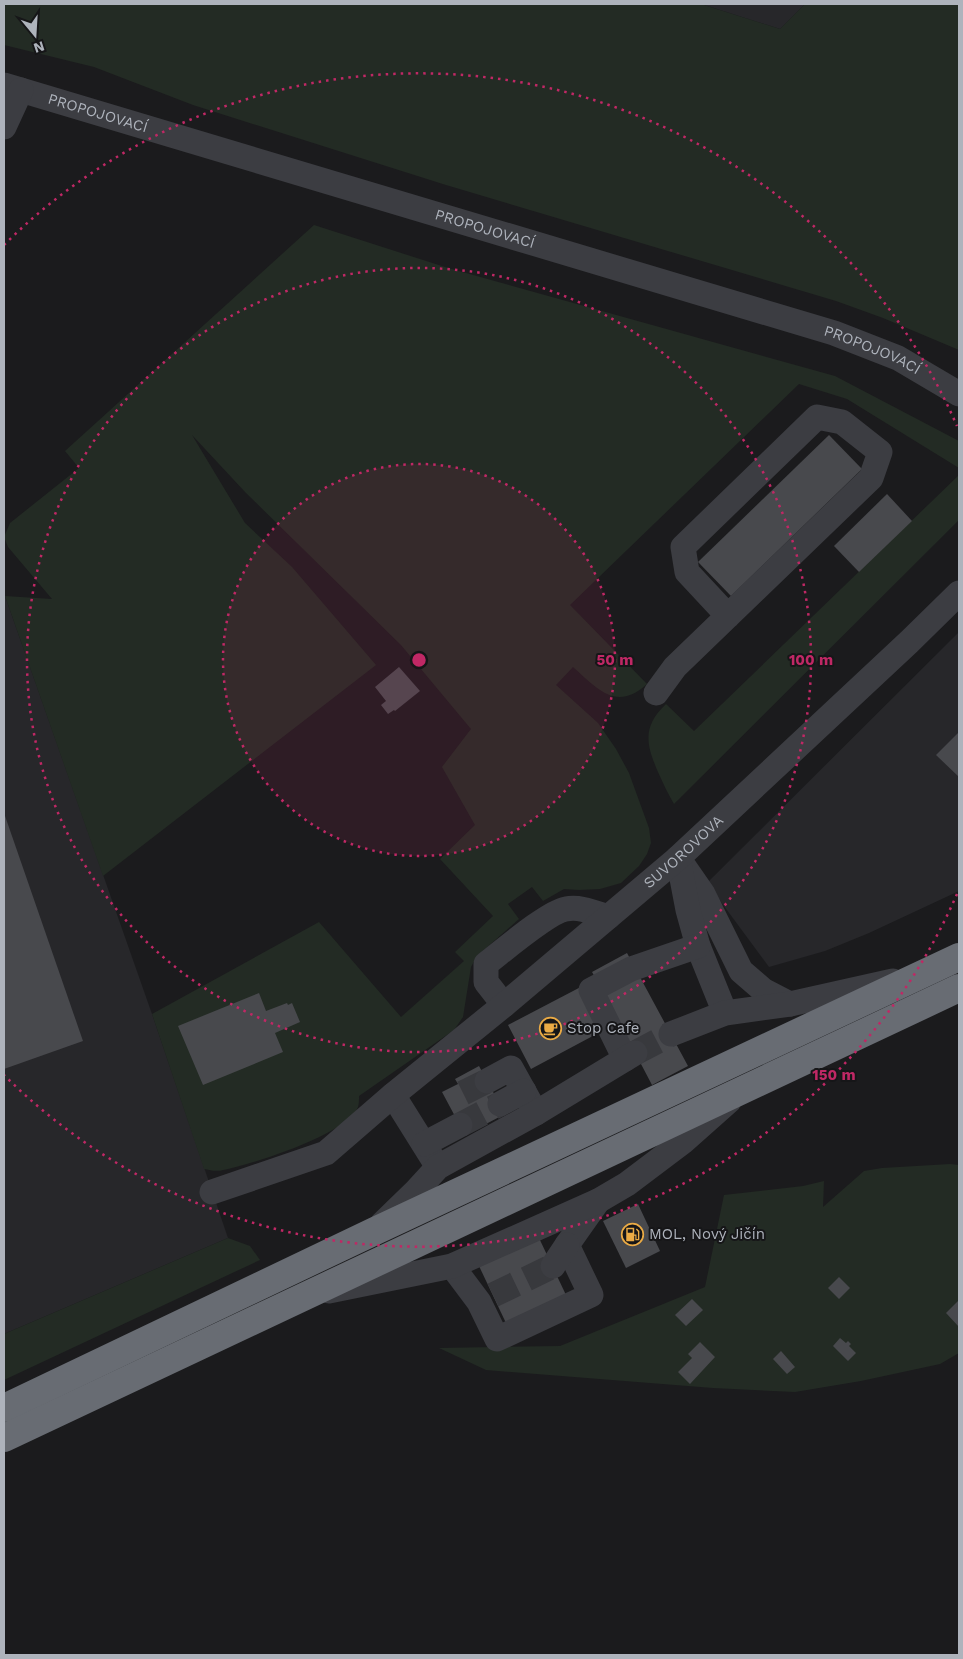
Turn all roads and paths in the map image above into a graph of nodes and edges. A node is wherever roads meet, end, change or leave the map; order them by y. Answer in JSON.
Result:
{"nodes":[{"id":1,"x":12,"y":87,"type":"edge"},
{"id":2,"x":4,"y":127,"type":"edge"},
{"id":3,"x":959,"y":394,"type":"edge"},
{"id":4,"x":959,"y":592,"type":"edge"},
{"id":5,"x":728,"y":616,"type":"junction"},
{"id":6,"x":656,"y":694,"type":"dead end"},
{"id":7,"x":678,"y":858,"type":"junction"},
{"id":8,"x":608,"y":917,"type":"junction"},
{"id":9,"x":698,"y":946,"type":"junction"},
{"id":10,"x":959,"y":957,"type":"edge"},
{"id":11,"x":922,"y":974,"type":"junction"},
{"id":12,"x":959,"y":988,"type":"edge"},
{"id":13,"x":959,"y":994,"type":"edge"},
{"id":14,"x":504,"y":1004,"type":"junction"},
{"id":15,"x":790,"y":1004,"type":"junction"},
{"id":16,"x":921,"y":1006,"type":"junction"},
{"id":17,"x":725,"y":1013,"type":"junction"},
{"id":18,"x":671,"y":1034,"type":"tunnel mouth"},
{"id":19,"x":487,"y":1080,"type":"tunnel mouth"},
{"id":20,"x":524,"y":1091,"type":"junction"},
{"id":21,"x":736,"y":1094,"type":"junction"},
{"id":22,"x":393,"y":1095,"type":"junction"},
{"id":23,"x":500,"y":1104,"type":"tunnel mouth"},
{"id":24,"x":536,"y":1113,"type":"junction"},
{"id":25,"x":460,"y":1125,"type":"tunnel mouth"},
{"id":26,"x":424,"y":1144,"type":"junction"},
{"id":27,"x":438,"y":1167,"type":"junction"},
{"id":28,"x":212,"y":1192,"type":"dead end"},
{"id":29,"x":598,"y":1200,"type":"junction"},
{"id":30,"x":375,"y":1231,"type":"junction"},
{"id":31,"x":567,"y":1245,"type":"junction"},
{"id":32,"x":452,"y":1266,"type":"junction"},
{"id":33,"x":553,"y":1266,"type":"tunnel mouth"},
{"id":34,"x":305,"y":1296,"type":"junction"},
{"id":35,"x":4,"y":1408,"type":"edge"},
{"id":36,"x":4,"y":1438,"type":"edge"}],
"edges":[{"from":1,"to":2,"type":"street"},
{"from":1,"to":3,"type":"street","name":"PROPOJOVACÍ"},
{"from":4,"to":7,"type":"street","name":"SUVOROVOVA"},
{"from":5,"to":5,"type":"street"},
{"from":5,"to":6,"type":"street"},
{"from":7,"to":8,"type":"street","name":"SUVOROVOVA"},
{"from":7,"to":9,"type":"street"},
{"from":7,"to":15,"type":"street"},
{"from":8,"to":14,"type":"street","name":"SUVOROVOVA"},
{"from":8,"to":14,"type":"street"},
{"from":9,"to":17,"type":"street"},
{"from":9,"to":24,"type":"street"},
{"from":10,"to":11,"type":"highway"},
{"from":11,"to":15,"type":"street"},
{"from":11,"to":30,"type":"highway"},
{"from":12,"to":16,"type":"highway"},
{"from":13,"to":16,"type":"highway"},
{"from":14,"to":22,"type":"street","name":"SUVOROVOVA"},
{"from":15,"to":17,"type":"street"},
{"from":16,"to":21,"type":"highway"},
{"from":17,"to":18,"type":"street"},
{"from":19,"to":20,"type":"street"},
{"from":20,"to":23,"type":"street"},
{"from":20,"to":24,"type":"street"},
{"from":21,"to":29,"type":"street"},
{"from":21,"to":34,"type":"highway"},
{"from":22,"to":26,"type":"street"},
{"from":22,"to":28,"type":"street","name":"SUVOROVOVA"},
{"from":24,"to":27,"type":"street"},
{"from":25,"to":26,"type":"street"},
{"from":26,"to":27,"type":"street"},
{"from":27,"to":30,"type":"street"},
{"from":29,"to":31,"type":"street"},
{"from":29,"to":32,"type":"street"},
{"from":30,"to":35,"type":"highway"},
{"from":31,"to":32,"type":"street"},
{"from":31,"to":33,"type":"street"},
{"from":32,"to":34,"type":"street"},
{"from":34,"to":36,"type":"highway"}]}
